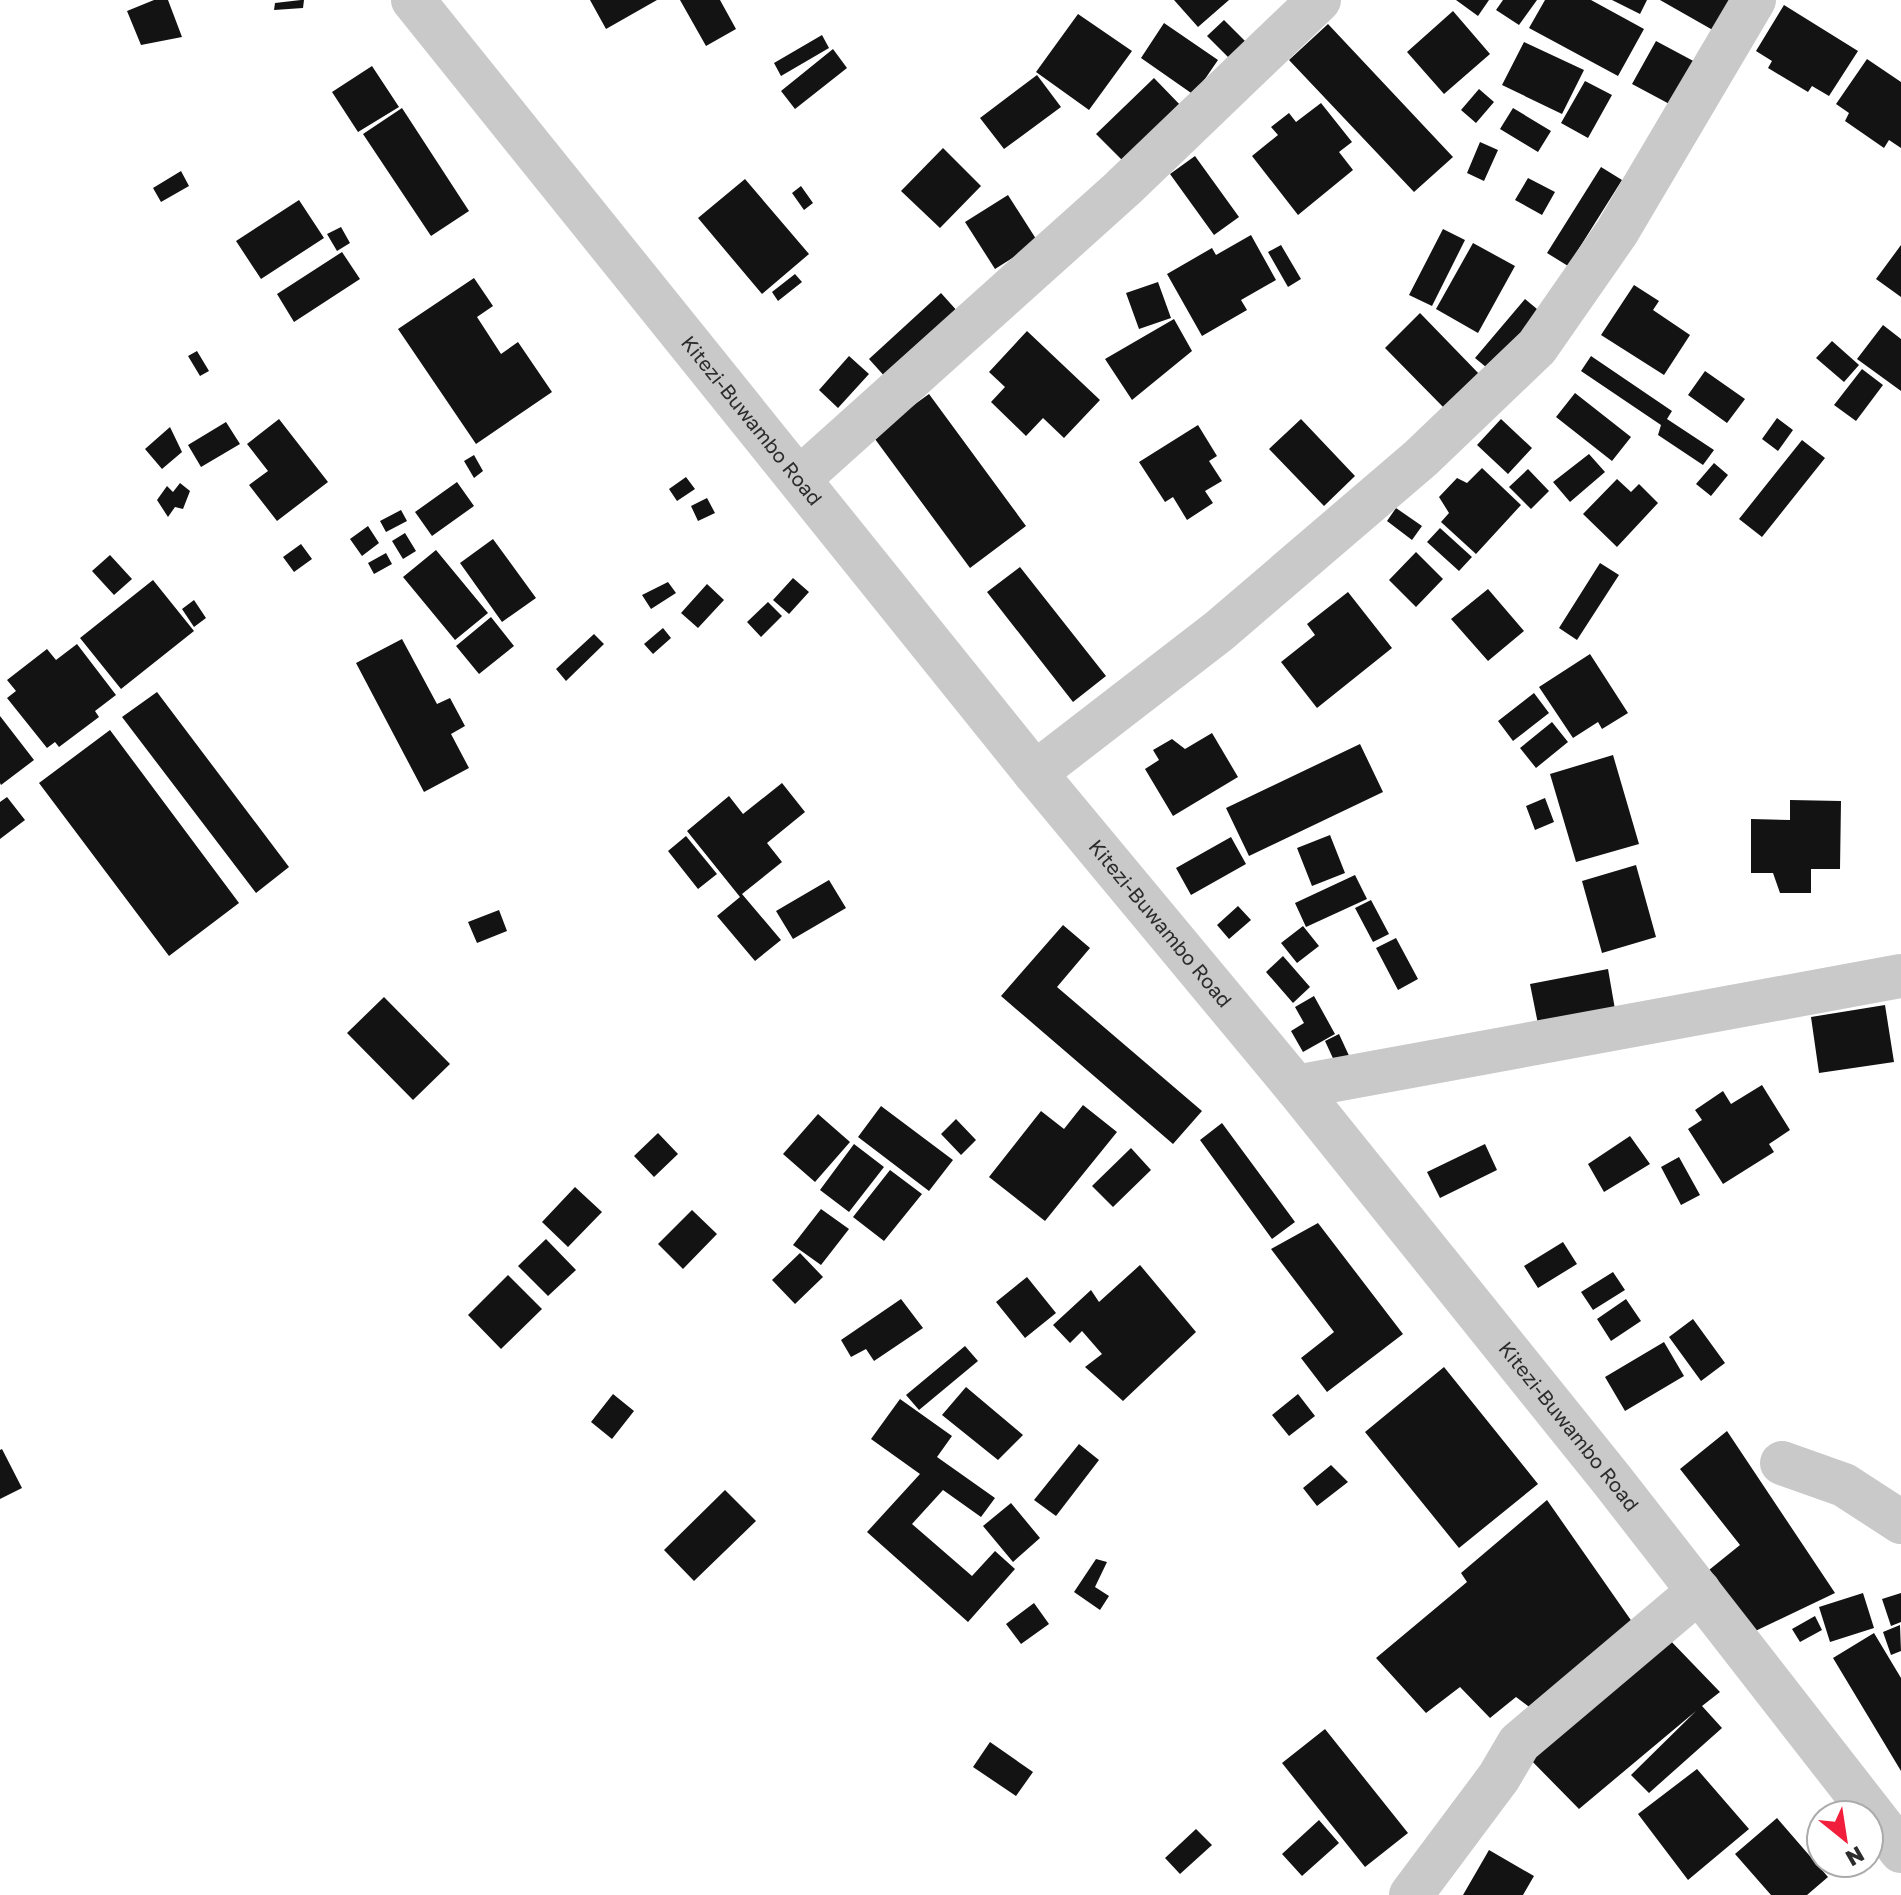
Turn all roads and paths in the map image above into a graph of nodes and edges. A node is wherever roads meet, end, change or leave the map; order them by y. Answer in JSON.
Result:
{"nodes":[{"id":1,"x":413,"y":0,"type":"edge"},
{"id":2,"x":1319,"y":0,"type":"edge"},
{"id":3,"x":1754,"y":0,"type":"edge"},
{"id":4,"x":799,"y":479,"type":"junction"},
{"id":5,"x":1035,"y":773,"type":"junction"},
{"id":6,"x":1901,"y":976,"type":"edge"},
{"id":7,"x":1296,"y":1087,"type":"junction"},
{"id":8,"x":1782,"y":1463,"type":"dead end"},
{"id":9,"x":1901,"y":1522,"type":"edge"},
{"id":10,"x":1699,"y":1591,"type":"junction"},
{"id":11,"x":1901,"y":1851,"type":"edge"},
{"id":12,"x":1411,"y":1895,"type":"edge"}],
"edges":[{"from":1,"to":4,"type":"street","name":"Kitezi-Buwambo Road"},
{"from":2,"to":4,"type":"street"},
{"from":3,"to":5,"type":"street"},
{"from":4,"to":5,"type":"street","name":"Kitezi-Buwambo Road"},
{"from":5,"to":7,"type":"street","name":"Kitezi-Buwambo Road"},
{"from":6,"to":7,"type":"street"},
{"from":7,"to":10,"type":"street","name":"Kitezi-Buwambo Road"},
{"from":8,"to":9,"type":"street"},
{"from":10,"to":11,"type":"street","name":"Kitezi-Buwambo Road"},
{"from":10,"to":12,"type":"street"}]}
